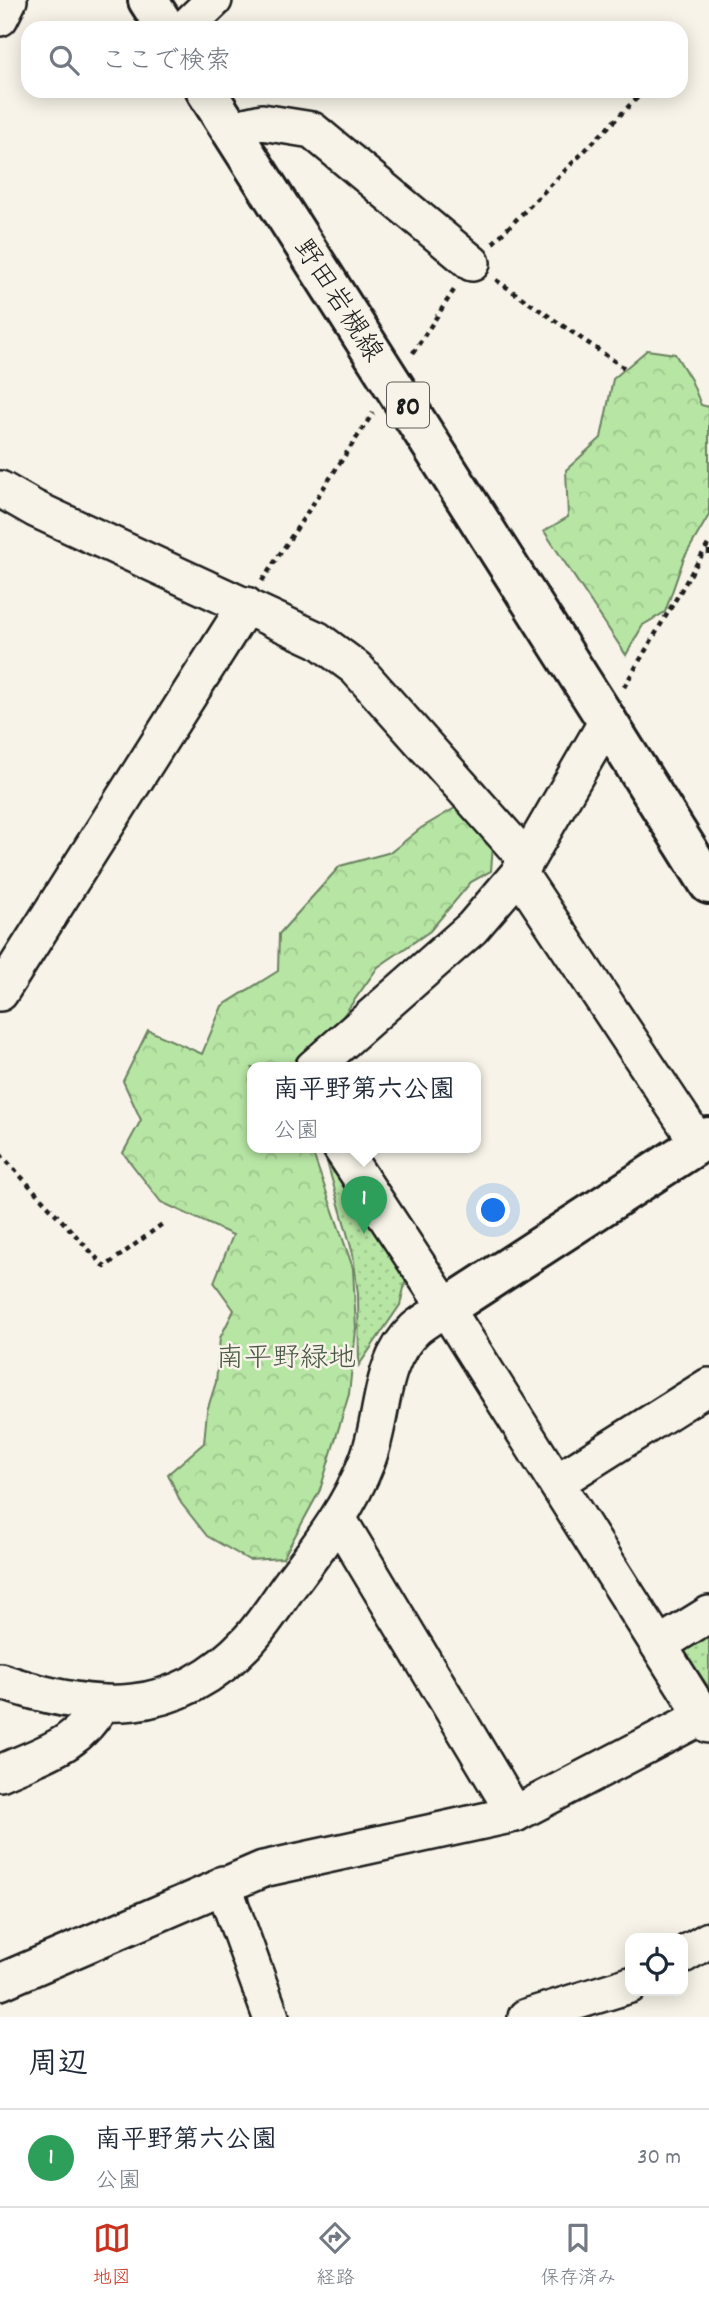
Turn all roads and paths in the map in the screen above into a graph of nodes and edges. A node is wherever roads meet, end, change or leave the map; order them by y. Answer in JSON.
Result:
{"nodes":[{"id":1,"x":9,"y":0,"type":"edge"},
{"id":2,"x":148,"y":0,"type":"edge"},
{"id":3,"x":214,"y":0,"type":"edge"},
{"id":4,"x":0,"y":18,"type":"edge"},
{"id":5,"x":162,"y":21,"type":"edge"},
{"id":6,"x":192,"y":21,"type":"edge"},
{"id":7,"x":211,"y":98,"type":"edge"},
{"id":8,"x":636,"y":98,"type":"edge"},
{"id":9,"x":231,"y":129,"type":"junction"},
{"id":10,"x":472,"y":263,"type":"junction"},
{"id":11,"x":625,"y":369,"type":"dead end"},
{"id":12,"x":394,"y":382,"type":"junction"},
{"id":13,"x":0,"y":489,"type":"edge"},
{"id":14,"x":709,"y":543,"type":"edge"},
{"id":15,"x":709,"y":550,"type":"edge"},
{"id":16,"x":709,"y":558,"type":"edge"},
{"id":17,"x":246,"y":605,"type":"junction"},
{"id":18,"x":607,"y":721,"type":"junction"},
{"id":19,"x":523,"y":866,"type":"junction"},
{"id":20,"x":709,"y":884,"type":"edge"},
{"id":21,"x":0,"y":993,"type":"edge"},
{"id":22,"x":320,"y":1062,"type":"edge"},
{"id":23,"x":704,"y":1141,"type":"edge"},
{"id":24,"x":344,"y":1153,"type":"edge"},
{"id":25,"x":0,"y":1154,"type":"edge"},
{"id":26,"x":165,"y":1222,"type":"dead end"},
{"id":27,"x":446,"y":1308,"type":"junction"},
{"id":28,"x":709,"y":1386,"type":"edge"},
{"id":29,"x":557,"y":1482,"type":"junction"},
{"id":30,"x":339,"y":1520,"type":"junction"},
{"id":31,"x":709,"y":1614,"type":"edge"},
{"id":32,"x":659,"y":1645,"type":"junction"},
{"id":33,"x":0,"y":1681,"type":"edge"},
{"id":34,"x":102,"y":1703,"type":"junction"},
{"id":35,"x":706,"y":1721,"type":"edge"},
{"id":36,"x":0,"y":1773,"type":"edge"},
{"id":37,"x":515,"y":1814,"type":"junction"},
{"id":38,"x":223,"y":1884,"type":"junction"},
{"id":39,"x":709,"y":1940,"type":"edge"},
{"id":40,"x":688,"y":1952,"type":"edge"},
{"id":41,"x":0,"y":1982,"type":"edge"},
{"id":42,"x":625,"y":1987,"type":"edge"},
{"id":43,"x":544,"y":2014,"type":"edge"},
{"id":44,"x":271,"y":2017,"type":"edge"}],
"edges":[{"from":1,"to":4,"type":"street"},
{"from":2,"to":5,"type":"main road"},
{"from":3,"to":6,"type":"street"},
{"from":7,"to":9,"type":"main road","name":"野田岩槻線","number":"80"},
{"from":8,"to":10,"type":"path"},
{"from":9,"to":10,"type":"street"},
{"from":9,"to":12,"type":"main road","name":"野田岩槻線","number":"80"},
{"from":10,"to":11,"type":"path"},
{"from":10,"to":12,"type":"path"},
{"from":12,"to":17,"type":"path"},
{"from":12,"to":18,"type":"main road","name":"野田岩槻線","number":"80"},
{"from":13,"to":17,"type":"street"},
{"from":14,"to":18,"type":"path"},
{"from":15,"to":16,"type":"path"},
{"from":17,"to":19,"type":"street"},
{"from":17,"to":21,"type":"street"},
{"from":18,"to":19,"type":"street"},
{"from":18,"to":20,"type":"main road","name":"野田岩槻線"},
{"from":19,"to":22,"type":"street"},
{"from":19,"to":23,"type":"street"},
{"from":23,"to":27,"type":"main road"},
{"from":24,"to":27,"type":"street"},
{"from":25,"to":26,"type":"path"},
{"from":27,"to":29,"type":"street"},
{"from":27,"to":30,"type":"street"},
{"from":28,"to":29,"type":"street"},
{"from":29,"to":32,"type":"street"},
{"from":30,"to":34,"type":"street"},
{"from":30,"to":37,"type":"street"},
{"from":31,"to":32,"type":"street"},
{"from":32,"to":35,"type":"street"},
{"from":33,"to":34,"type":"street"},
{"from":34,"to":36,"type":"street"},
{"from":35,"to":37,"type":"street"},
{"from":37,"to":38,"type":"street"},
{"from":38,"to":41,"type":"street"},
{"from":38,"to":44,"type":"street"},
{"from":39,"to":40,"type":"street"},
{"from":42,"to":43,"type":"street"}]}
